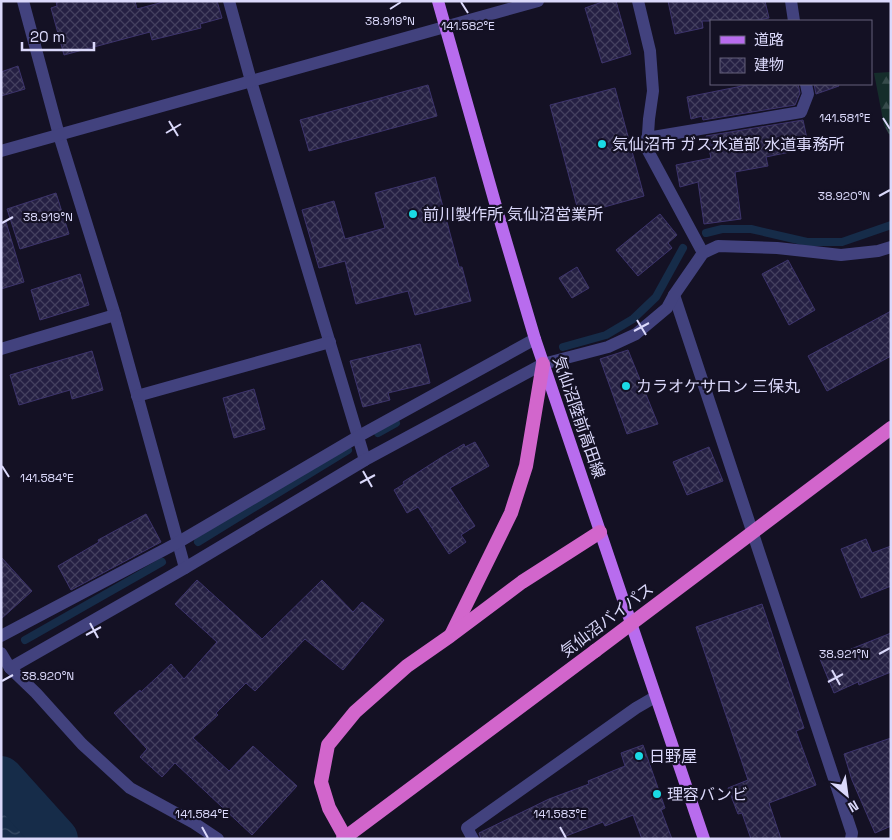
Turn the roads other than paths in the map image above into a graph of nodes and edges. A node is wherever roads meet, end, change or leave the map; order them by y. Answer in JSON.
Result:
{"nodes":[{"id":1,"x":23,"y":1,"type":"edge"},
{"id":2,"x":229,"y":1,"type":"edge"},
{"id":3,"x":438,"y":1,"type":"edge"},
{"id":4,"x":538,"y":1,"type":"edge"},
{"id":5,"x":638,"y":1,"type":"edge"},
{"id":6,"x":791,"y":1,"type":"edge"},
{"id":7,"x":794,"y":20,"type":"edge"},
{"id":8,"x":446,"y":28,"type":"junction"},
{"id":9,"x":251,"y":81,"type":"junction"},
{"id":10,"x":806,"y":85,"type":"edge"},
{"id":11,"x":59,"y":135,"type":"junction"},
{"id":12,"x":648,"y":138,"type":"junction"},
{"id":13,"x":1,"y":151,"type":"edge"},
{"id":14,"x":891,"y":247,"type":"edge"},
{"id":15,"x":703,"y":254,"type":"junction"},
{"id":16,"x":674,"y":295,"type":"junction"},
{"id":17,"x":115,"y":314,"type":"junction"},
{"id":18,"x":535,"y":339,"type":"junction"},
{"id":19,"x":330,"y":342,"type":"junction"},
{"id":20,"x":1,"y":349,"type":"edge"},
{"id":21,"x":544,"y":364,"type":"junction"},
{"id":22,"x":137,"y":396,"type":"junction"},
{"id":23,"x":891,"y":428,"type":"edge"},
{"id":24,"x":359,"y":436,"type":"junction"},
{"id":25,"x":365,"y":460,"type":"junction"},
{"id":26,"x":600,"y":532,"type":"junction"},
{"id":27,"x":177,"y":543,"type":"junction"},
{"id":28,"x":185,"y":568,"type":"junction"},
{"id":29,"x":1,"y":636,"type":"edge"},
{"id":30,"x":450,"y":636,"type":"junction"},
{"id":31,"x":1,"y":653,"type":"edge"},
{"id":32,"x":10,"y":668,"type":"junction"},
{"id":33,"x":655,"y":698,"type":"junction"},
{"id":34,"x":344,"y":838,"type":"edge"},
{"id":35,"x":218,"y":839,"type":"edge"},
{"id":36,"x":473,"y":839,"type":"edge"},
{"id":37,"x":704,"y":839,"type":"edge"},
{"id":38,"x":851,"y":839,"type":"edge"}],
"edges":[{"from":1,"to":11,"type":"street"},
{"from":2,"to":9,"type":"street"},
{"from":3,"to":8,"type":"main road","name":"気仙沼陸前高田線"},
{"from":4,"to":8,"type":"street"},
{"from":5,"to":12,"type":"street"},
{"from":6,"to":7,"type":"street"},
{"from":8,"to":9,"type":"street"},
{"from":8,"to":18,"type":"main road","name":"気仙沼陸前高田線"},
{"from":9,"to":11,"type":"street"},
{"from":9,"to":19,"type":"street"},
{"from":10,"to":12,"type":"street"},
{"from":11,"to":13,"type":"street"},
{"from":11,"to":17,"type":"street"},
{"from":12,"to":15,"type":"street"},
{"from":14,"to":15,"type":"street"},
{"from":15,"to":16,"type":"street"},
{"from":16,"to":21,"type":"street"},
{"from":16,"to":38,"type":"street"},
{"from":17,"to":20,"type":"street"},
{"from":17,"to":22,"type":"street"},
{"from":18,"to":21,"type":"main road","name":"気仙沼陸前高田線"},
{"from":18,"to":24,"type":"street"},
{"from":19,"to":22,"type":"street"},
{"from":19,"to":24,"type":"street"},
{"from":21,"to":25,"type":"street"},
{"from":21,"to":26,"type":"main road","name":"気仙沼陸前高田線"},
{"from":21,"to":30,"type":"highway"},
{"from":22,"to":27,"type":"street"},
{"from":23,"to":34,"type":"highway","name":"気仙沼バイパス","bridge":true},
{"from":24,"to":25,"type":"street"},
{"from":24,"to":27,"type":"street"},
{"from":25,"to":28,"type":"street"},
{"from":26,"to":30,"type":"highway"},
{"from":26,"to":33,"type":"main road","name":"気仙沼陸前高田線"},
{"from":27,"to":28,"type":"street"},
{"from":27,"to":29,"type":"street"},
{"from":28,"to":32,"type":"street"},
{"from":30,"to":34,"type":"highway"},
{"from":31,"to":32,"type":"street"},
{"from":32,"to":35,"type":"street"},
{"from":33,"to":36,"type":"street"},
{"from":33,"to":37,"type":"main road","name":"気仙沼陸前高田線"}]}
